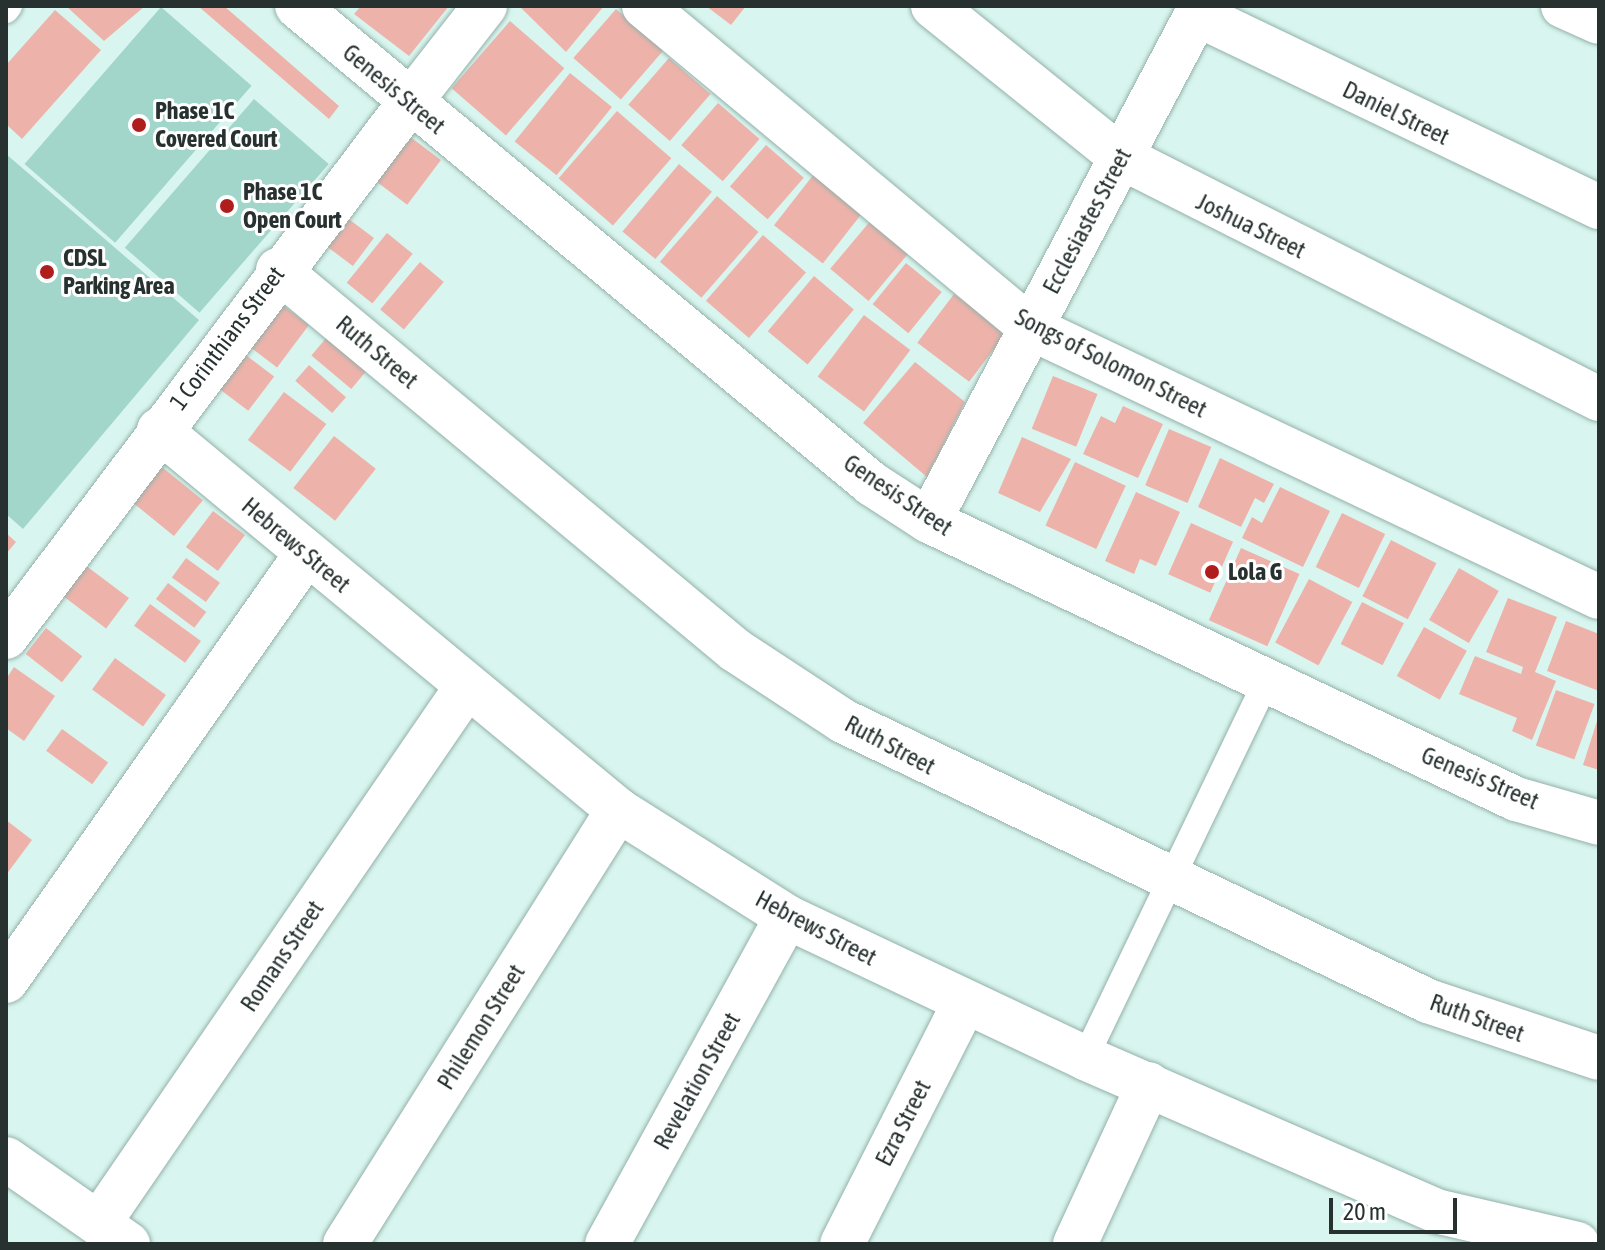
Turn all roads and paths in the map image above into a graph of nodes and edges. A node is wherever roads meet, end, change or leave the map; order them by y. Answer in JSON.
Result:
{"nodes":[{"id":1,"x":297,"y":6,"type":"edge"},
{"id":2,"x":485,"y":6,"type":"edge"},
{"id":3,"x":644,"y":6,"type":"edge"},
{"id":4,"x":933,"y":6,"type":"edge"},
{"id":5,"x":1563,"y":6,"type":"edge"},
{"id":6,"x":1198,"y":10,"type":"edge"},
{"id":7,"x":1599,"y":22,"type":"edge"},
{"id":8,"x":410,"y":102,"type":"junction"},
{"id":9,"x":1121,"y":157,"type":"junction"},
{"id":10,"x":1599,"y":207,"type":"edge"},
{"id":11,"x":278,"y":270,"type":"junction"},
{"id":12,"x":1031,"y":328,"type":"junction"},
{"id":13,"x":1599,"y":399,"type":"edge"},
{"id":14,"x":159,"y":430,"type":"junction"},
{"id":15,"x":929,"y":521,"type":"junction"},
{"id":16,"x":307,"y":553,"type":"junction"},
{"id":17,"x":1599,"y":597,"type":"edge"},
{"id":18,"x":11,"y":619,"type":"edge"},
{"id":19,"x":1267,"y":680,"type":"junction"},
{"id":20,"x":465,"y":689,"type":"junction"},
{"id":21,"x":618,"y":810,"type":"junction"},
{"id":22,"x":1599,"y":823,"type":"edge"},
{"id":23,"x":1169,"y":878,"type":"junction"},
{"id":24,"x":787,"y":917,"type":"junction"},
{"id":25,"x":6,"y":981,"type":"edge"},
{"id":26,"x":965,"y":1002,"type":"junction"},
{"id":27,"x":1085,"y":1058,"type":"junction"},
{"id":28,"x":1599,"y":1058,"type":"edge"},
{"id":29,"x":1149,"y":1084,"type":"junction"},
{"id":30,"x":6,"y":1159,"type":"edge"},
{"id":31,"x":113,"y":1233,"type":"edge"},
{"id":32,"x":345,"y":1244,"type":"edge"},
{"id":33,"x":607,"y":1244,"type":"edge"},
{"id":34,"x":842,"y":1244,"type":"edge"},
{"id":35,"x":1075,"y":1244,"type":"edge"},
{"id":36,"x":1577,"y":1244,"type":"edge"}],
"edges":[{"from":1,"to":8,"type":"street","name":"Genesis Street"},
{"from":2,"to":8,"type":"street","name":"1 Corinthians Street"},
{"from":3,"to":12,"type":"street","name":"Songs of Solomon Street"},
{"from":4,"to":9,"type":"street","name":"Joshua Street"},
{"from":5,"to":7,"type":"street"},
{"from":6,"to":9,"type":"street","name":"Ecclesiastes Street"},
{"from":6,"to":10,"type":"street","name":"Daniel Street"},
{"from":8,"to":11,"type":"street","name":"1 Corinthians Street"},
{"from":8,"to":15,"type":"street","name":"Genesis Street"},
{"from":9,"to":12,"type":"street","name":"Ecclesiastes Street"},
{"from":9,"to":13,"type":"street","name":"Joshua Street"},
{"from":11,"to":14,"type":"street","name":"1 Corinthians Street"},
{"from":11,"to":23,"type":"street","name":"Ruth Street"},
{"from":12,"to":15,"type":"street","name":"Ecclesiastes Street"},
{"from":12,"to":17,"type":"street","name":"Songs of Solomon Street"},
{"from":14,"to":16,"type":"street","name":"Hebrews Street"},
{"from":14,"to":18,"type":"street","name":"1 Corinthians Street"},
{"from":15,"to":19,"type":"street","name":"Genesis Street"},
{"from":16,"to":20,"type":"street","name":"Hebrews Street"},
{"from":16,"to":25,"type":"street"},
{"from":19,"to":22,"type":"street","name":"Genesis Street"},
{"from":19,"to":23,"type":"lane"},
{"from":20,"to":21,"type":"street","name":"Hebrews Street"},
{"from":20,"to":31,"type":"street","name":"Romans Street"},
{"from":21,"to":24,"type":"street","name":"Hebrews Street"},
{"from":21,"to":32,"type":"street","name":"Philemon Street"},
{"from":23,"to":27,"type":"lane"},
{"from":23,"to":28,"type":"street","name":"Ruth Street"},
{"from":24,"to":26,"type":"street","name":"Hebrews Street"},
{"from":24,"to":33,"type":"street","name":"Revelation Street"},
{"from":26,"to":27,"type":"street","name":"Hebrews Street"},
{"from":26,"to":34,"type":"street","name":"Ezra Street"},
{"from":27,"to":29,"type":"street","name":"Hebrews Street"},
{"from":29,"to":35,"type":"street"},
{"from":29,"to":36,"type":"street","name":"Hebrews Street"},
{"from":30,"to":31,"type":"street"}]}
